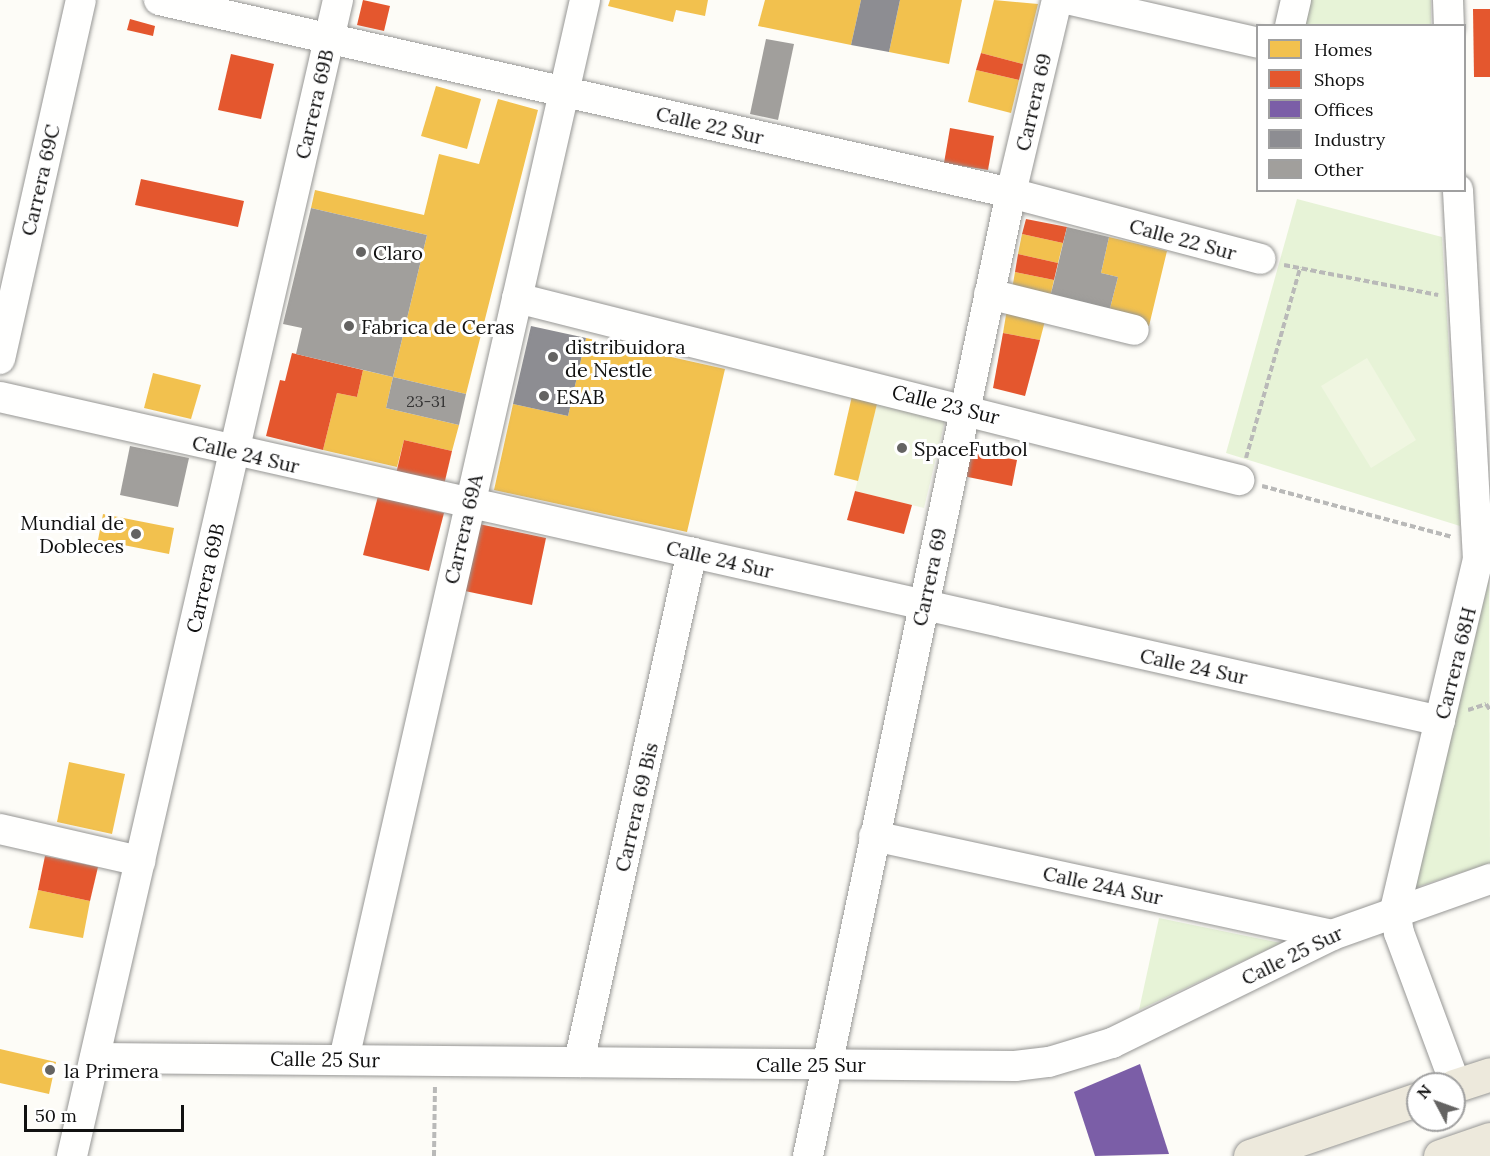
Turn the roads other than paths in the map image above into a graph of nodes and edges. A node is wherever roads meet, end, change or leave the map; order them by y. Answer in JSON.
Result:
{"nodes":[{"id":1,"x":81,"y":0,"type":"edge"},
{"id":2,"x":159,"y":0,"type":"edge"},
{"id":3,"x":338,"y":0,"type":"edge"},
{"id":4,"x":585,"y":0,"type":"edge"},
{"id":5,"x":1057,"y":0,"type":"edge"},
{"id":6,"x":1071,"y":0,"type":"edge"},
{"id":7,"x":1296,"y":0,"type":"edge"},
{"id":8,"x":1448,"y":0,"type":"edge"},
{"id":9,"x":1290,"y":24,"type":"edge"},
{"id":10,"x":1449,"y":24,"type":"edge"},
{"id":11,"x":329,"y":39,"type":"junction"},
{"id":12,"x":1256,"y":43,"type":"edge"},
{"id":13,"x":564,"y":92,"type":"junction"},
{"id":14,"x":1458,"y":192,"type":"edge"},
{"id":15,"x":1011,"y":193,"type":"junction"},
{"id":16,"x":1260,"y":259,"type":"road end"},
{"id":17,"x":989,"y":294,"type":"junction"},
{"id":18,"x":517,"y":298,"type":"junction"},
{"id":19,"x":1134,"y":330,"type":"dead end"},
{"id":20,"x":0,"y":359,"type":"edge"},
{"id":21,"x":0,"y":398,"type":"edge"},
{"id":22,"x":966,"y":408,"type":"junction"},
{"id":23,"x":234,"y":452,"type":"junction"},
{"id":24,"x":1239,"y":480,"type":"road end"},
{"id":25,"x":469,"y":505,"type":"junction"},
{"id":26,"x":693,"y":552,"type":"junction"},
{"id":27,"x":1482,"y":554,"type":"edge"},
{"id":28,"x":922,"y":606,"type":"junction"},
{"id":29,"x":1440,"y":721,"type":"junction"},
{"id":30,"x":0,"y":829,"type":"edge"},
{"id":31,"x":874,"y":836,"type":"junction"},
{"id":32,"x":140,"y":861,"type":"junction"},
{"id":33,"x":1490,"y":879,"type":"edge"},
{"id":34,"x":1395,"y":910,"type":"junction"},
{"id":35,"x":1332,"y":935,"type":"junction"},
{"id":36,"x":95,"y":1058,"type":"junction"},
{"id":37,"x":344,"y":1059,"type":"junction"},
{"id":38,"x":579,"y":1062,"type":"junction"},
{"id":39,"x":825,"y":1065,"type":"junction"},
{"id":40,"x":1450,"y":1072,"type":"edge"},
{"id":41,"x":1490,"y":1074,"type":"edge"},
{"id":42,"x":1466,"y":1082,"type":"edge"},
{"id":43,"x":1406,"y":1103,"type":"edge"},
{"id":44,"x":1490,"y":1139,"type":"edge"},
{"id":45,"x":78,"y":1153,"type":"edge"},
{"id":46,"x":808,"y":1156,"type":"edge"},
{"id":47,"x":1250,"y":1156,"type":"edge"},
{"id":48,"x":1440,"y":1156,"type":"edge"}],
"edges":[{"from":1,"to":20,"type":"street","name":"Carrera 69C"},
{"from":2,"to":11,"type":"street","name":"Calle 22 Sur"},
{"from":3,"to":11,"type":"street","name":"Carrera 69B"},
{"from":4,"to":13,"type":"street","name":"Carrera 69A"},
{"from":5,"to":15,"type":"street","name":"Carrera 69"},
{"from":6,"to":12,"type":"street"},
{"from":7,"to":9,"type":"street"},
{"from":8,"to":10,"type":"street"},
{"from":11,"to":13,"type":"street","name":"Calle 22 Sur"},
{"from":11,"to":23,"type":"street","name":"Carrera 69B"},
{"from":13,"to":15,"type":"street","name":"Calle 22 Sur"},
{"from":13,"to":18,"type":"street","name":"Carrera 69A"},
{"from":14,"to":27,"type":"street","name":"Carrera 68H"},
{"from":15,"to":16,"type":"street","name":"Calle 22 Sur"},
{"from":15,"to":17,"type":"street","name":"Carrera 69"},
{"from":17,"to":19,"type":"street"},
{"from":17,"to":22,"type":"street","name":"Carrera 69"},
{"from":18,"to":22,"type":"street","name":"Calle 23 Sur"},
{"from":18,"to":25,"type":"street","name":"Carrera 69A"},
{"from":21,"to":23,"type":"street","name":"Calle 24 Sur"},
{"from":22,"to":24,"type":"street","name":"Calle 23 Sur"},
{"from":22,"to":28,"type":"street","name":"Carrera 69"},
{"from":23,"to":25,"type":"street","name":"Calle 24 Sur"},
{"from":23,"to":32,"type":"street","name":"Carrera 69B"},
{"from":25,"to":26,"type":"street","name":"Calle 24 Sur"},
{"from":25,"to":37,"type":"street","name":"Carrera 69A"},
{"from":26,"to":28,"type":"street","name":"Calle 24 Sur"},
{"from":26,"to":38,"type":"street","name":"Carrera 69 Bis"},
{"from":27,"to":29,"type":"street","name":"Carrera 68H"},
{"from":28,"to":29,"type":"street","name":"Calle 24 Sur"},
{"from":28,"to":31,"type":"street","name":"Carrera 69"},
{"from":29,"to":34,"type":"street","name":"Carrera 68H"},
{"from":30,"to":32,"type":"street"},
{"from":31,"to":35,"type":"street","name":"Calle 24A Sur"},
{"from":31,"to":39,"type":"street","name":"Carrera 69"},
{"from":32,"to":36,"type":"street","name":"Carrera 69B"},
{"from":33,"to":34,"type":"street","name":"Calle 25 Sur"},
{"from":34,"to":35,"type":"street","name":"Calle 25 Sur"},
{"from":34,"to":40,"type":"street","name":"Carrera 68H"},
{"from":35,"to":39,"type":"street","name":"Calle 25 Sur"},
{"from":36,"to":37,"type":"street","name":"Calle 25 Sur"},
{"from":36,"to":45,"type":"street","name":"Carrera 69B"},
{"from":37,"to":38,"type":"street","name":"Calle 25 Sur"},
{"from":38,"to":39,"type":"street","name":"Calle 25 Sur"},
{"from":39,"to":46,"type":"street","name":"Carrera 69"},
{"from":41,"to":42,"type":"main road"},
{"from":43,"to":47,"type":"main road"},
{"from":44,"to":48,"type":"main road"}]}
